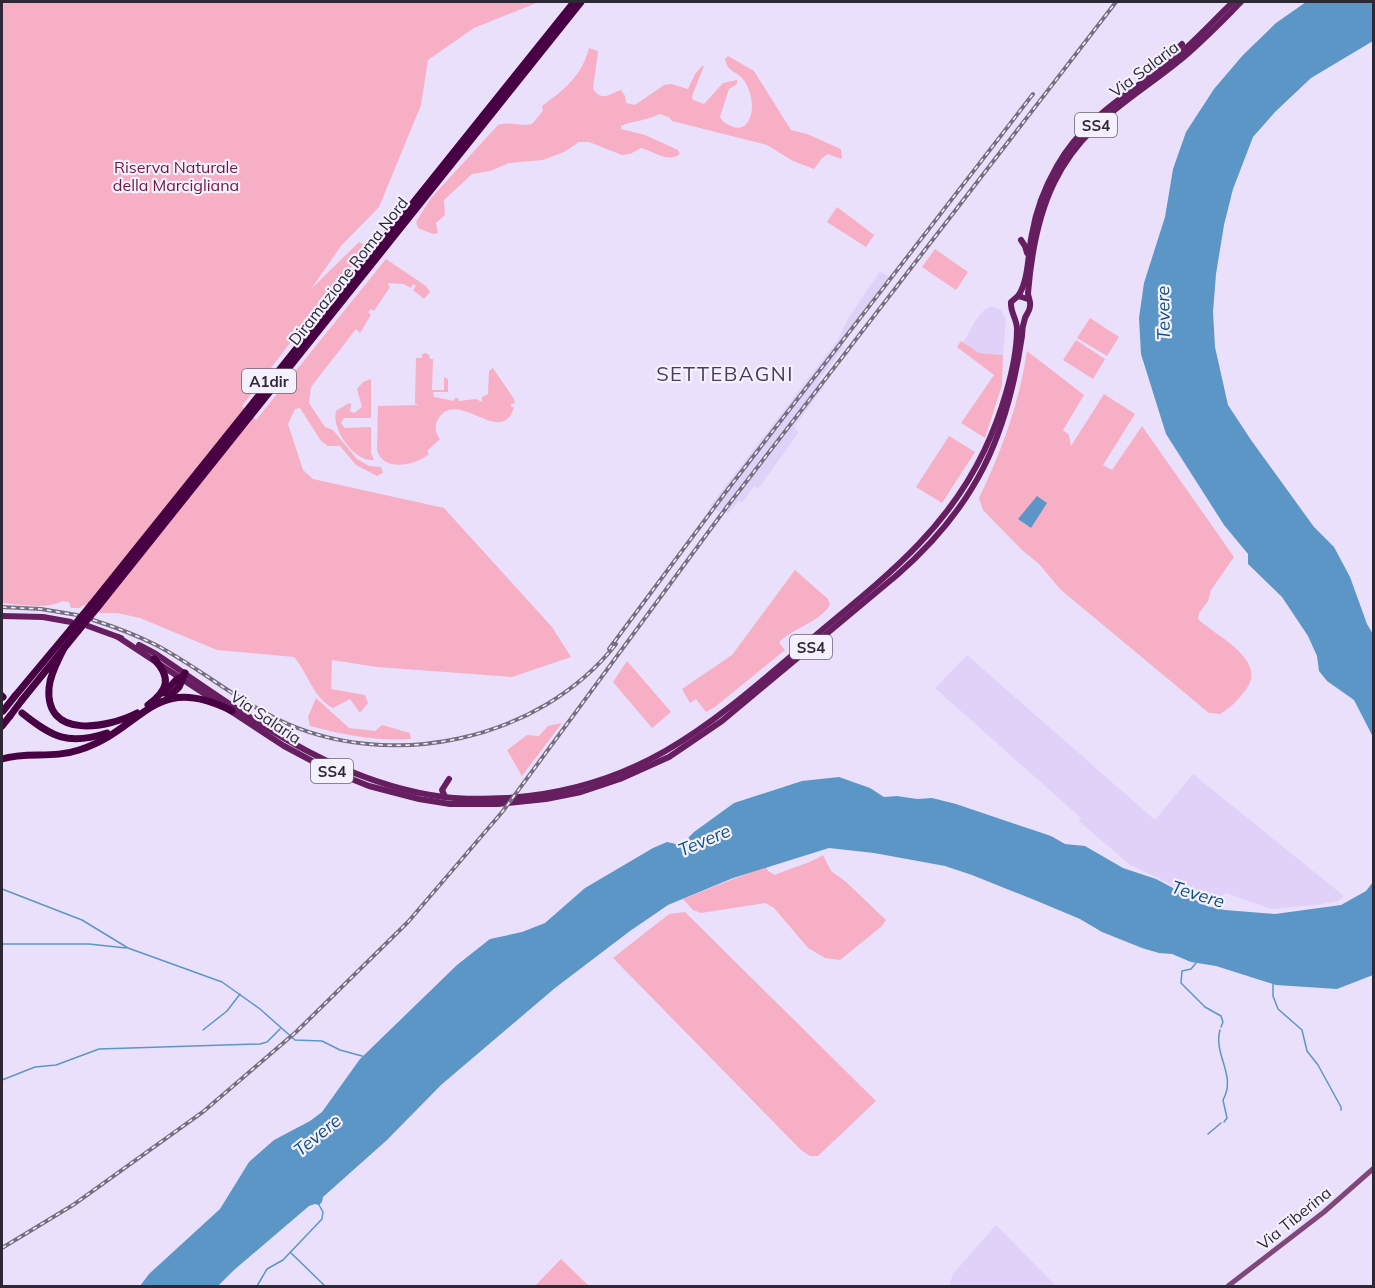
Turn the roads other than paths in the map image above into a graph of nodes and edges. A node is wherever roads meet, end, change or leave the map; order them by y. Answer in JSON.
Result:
{"nodes":[{"id":1,"x":574,"y":2,"type":"edge"},
{"id":2,"x":581,"y":2,"type":"edge"},
{"id":3,"x":1233,"y":2,"type":"edge"},
{"id":4,"x":1241,"y":2,"type":"edge"},
{"id":5,"x":1182,"y":44,"type":"dead end"},
{"id":6,"x":1155,"y":71,"type":"junction"},
{"id":7,"x":451,"y":159,"type":"junction"},
{"id":8,"x":1021,"y":240,"type":"dead end"},
{"id":9,"x":1027,"y":260,"type":"junction"},
{"id":10,"x":1018,"y":296,"type":"junction"},
{"id":11,"x":1028,"y":299,"type":"junction"},
{"id":12,"x":1012,"y":312,"type":"junction"},
{"id":13,"x":1027,"y":313,"type":"junction"},
{"id":14,"x":2,"y":616,"type":"edge"},
{"id":15,"x":88,"y":626,"type":"dead end"},
{"id":16,"x":73,"y":628,"type":"junction"},
{"id":17,"x":118,"y":637,"type":"junction"},
{"id":18,"x":64,"y":648,"type":"junction"},
{"id":19,"x":154,"y":659,"type":"junction"},
{"id":20,"x":183,"y":675,"type":"junction"},
{"id":21,"x":164,"y":697,"type":"junction"},
{"id":22,"x":18,"y":698,"type":"junction"},
{"id":23,"x":232,"y":711,"type":"junction"},
{"id":24,"x":4,"y":713,"type":"edge"},
{"id":25,"x":22,"y":713,"type":"dead end"},
{"id":26,"x":135,"y":714,"type":"junction"},
{"id":27,"x":126,"y":725,"type":"junction"},
{"id":28,"x":2,"y":726,"type":"edge"},
{"id":29,"x":109,"y":732,"type":"junction"},
{"id":30,"x":2,"y":759,"type":"edge"},
{"id":31,"x":449,"y":779,"type":"dead end"},
{"id":32,"x":444,"y":800,"type":"junction"},
{"id":33,"x":1374,"y":1167,"type":"edge"},
{"id":34,"x":1228,"y":1287,"type":"edge"}],
"edges":[{"from":1,"to":7,"type":"highway","name":"Diramazione Roma Nord","number":"A1dir"},
{"from":2,"to":7,"type":"highway","name":"Diramazione Roma Nord","number":"A1dir"},
{"from":3,"to":6,"type":"main road","name":"Via Salaria","number":"SS4"},
{"from":4,"to":11,"type":"main road","name":"Via Salaria","number":"SS4"},
{"from":5,"to":6,"type":"main road"},
{"from":6,"to":9,"type":"main road","name":"Via Salaria","number":"SS4"},
{"from":7,"to":16,"type":"highway","name":"Diramazione Roma Nord","number":"A1dir","bridge":true},
{"from":8,"to":9,"type":"main road"},
{"from":9,"to":10,"type":"main road","name":"Via Salaria","number":"SS4"},
{"from":10,"to":11,"type":"main road"},
{"from":10,"to":12,"type":"main road"},
{"from":11,"to":13,"type":"main road"},
{"from":12,"to":13,"type":"main road"},
{"from":12,"to":32,"type":"main road","number":"SS4"},
{"from":13,"to":32,"type":"main road","number":"SS4"},
{"from":14,"to":16,"type":"main road"},
{"from":15,"to":17,"type":"main road","name":"Via Salaria","number":"SS4"},
{"from":16,"to":18,"type":"highway","name":"Diramazione Roma Nord","number":"A1dir"},
{"from":16,"to":22,"type":"highway","name":"Diramazione Roma Nord","number":"A1dir"},
{"from":17,"to":19,"type":"main road","name":"Via Salaria","number":"SS4"},
{"from":17,"to":20,"type":"main road","name":"Via Salaria","number":"SS4"},
{"from":18,"to":22,"type":"highway","name":"Diramazione Roma Nord","number":"A1dir"},
{"from":18,"to":26,"type":"highway"},
{"from":19,"to":20,"type":"main road","name":"Via Salaria","number":"SS4"},
{"from":19,"to":21,"type":"highway"},
{"from":20,"to":21,"type":"highway"},
{"from":20,"to":23,"type":"main road","name":"Via Salaria","number":"SS4"},
{"from":20,"to":32,"type":"main road","name":"Via Salaria","number":"SS4"},
{"from":21,"to":23,"type":"highway"},
{"from":21,"to":26,"type":"highway"},
{"from":21,"to":27,"type":"highway"},
{"from":22,"to":24,"type":"highway","name":"Diramazione Roma Nord","number":"A1dir","bridge":true},
{"from":23,"to":32,"type":"main road","name":"Via Salaria","number":"SS4"},
{"from":24,"to":28,"type":"highway","name":"Diramazione Roma Nord","number":"A1dir"},
{"from":25,"to":29,"type":"highway"},
{"from":26,"to":29,"type":"highway"},
{"from":27,"to":29,"type":"highway"},
{"from":27,"to":30,"type":"highway"},
{"from":31,"to":32,"type":"main road"},
{"from":33,"to":34,"type":"main road","name":"Via Tiberina"}]}
